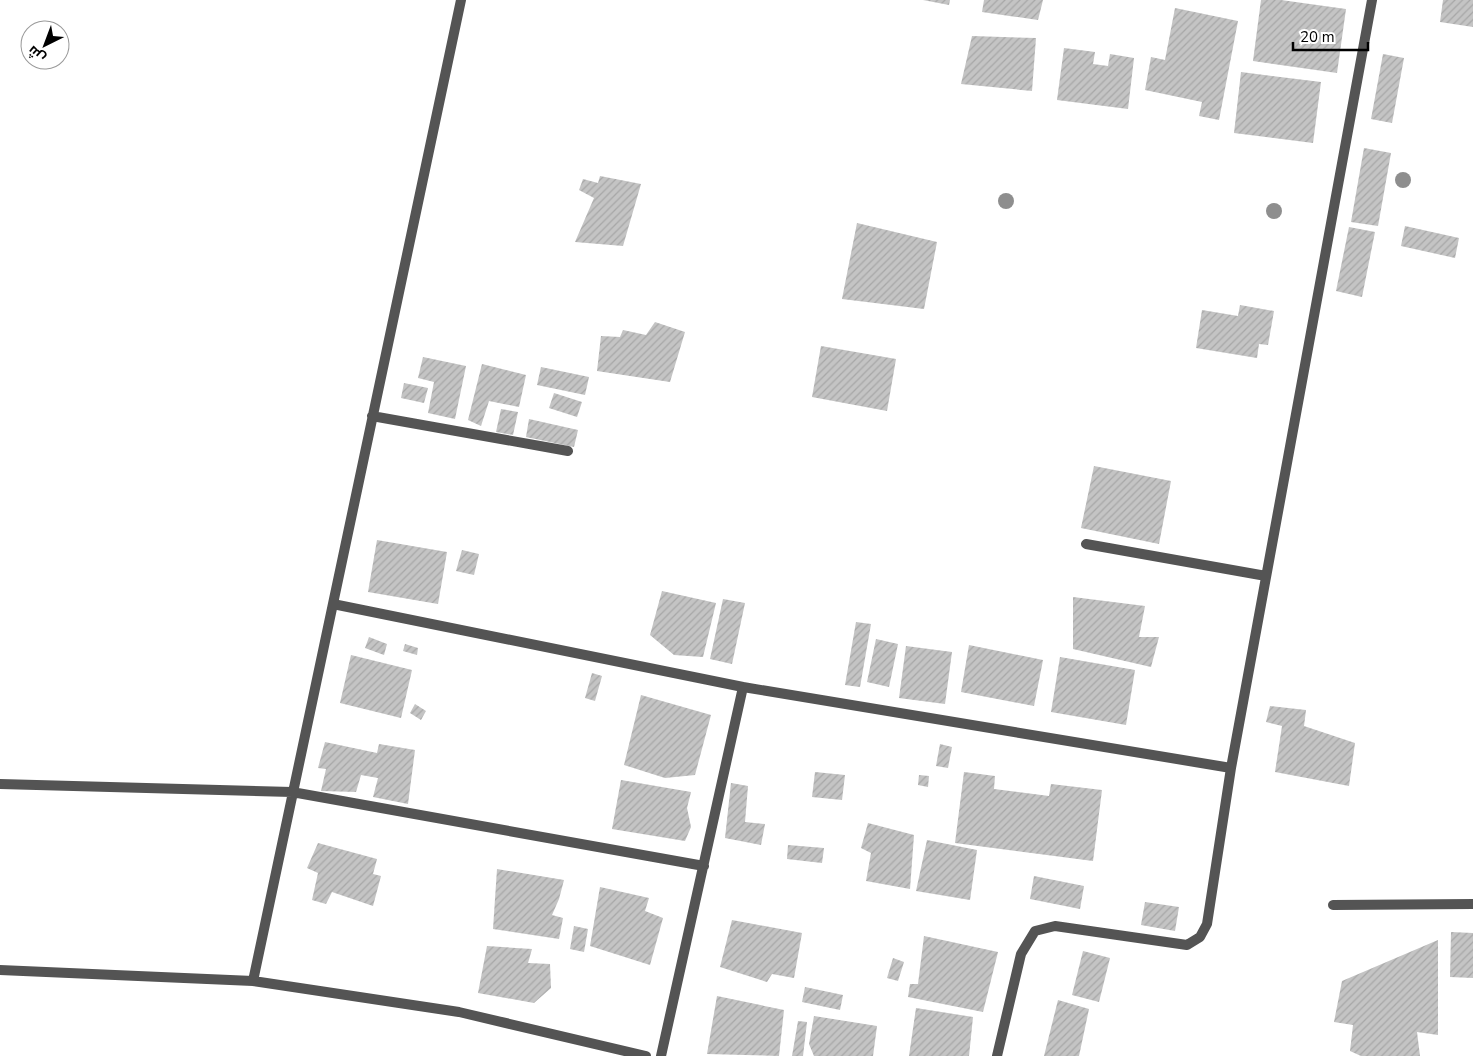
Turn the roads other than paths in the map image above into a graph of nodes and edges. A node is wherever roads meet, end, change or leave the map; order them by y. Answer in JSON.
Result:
{"nodes":[{"id":1,"x":461,"y":0,"type":"edge"},
{"id":2,"x":1372,"y":0,"type":"edge"},
{"id":3,"x":372,"y":416,"type":"junction"},
{"id":4,"x":568,"y":451,"type":"dead end"},
{"id":5,"x":1086,"y":544,"type":"dead end"},
{"id":6,"x":1266,"y":576,"type":"junction"},
{"id":7,"x":333,"y":604,"type":"junction"},
{"id":8,"x":743,"y":687,"type":"junction"},
{"id":9,"x":1231,"y":768,"type":"junction"},
{"id":10,"x":0,"y":784,"type":"edge"},
{"id":11,"x":292,"y":792,"type":"junction"},
{"id":12,"x":704,"y":866,"type":"junction"},
{"id":13,"x":1333,"y":904,"type":"dead end"},
{"id":14,"x":1473,"y":904,"type":"edge"},
{"id":15,"x":0,"y":970,"type":"edge"},
{"id":16,"x":253,"y":981,"type":"junction"},
{"id":17,"x":646,"y":1056,"type":"edge"},
{"id":18,"x":661,"y":1056,"type":"edge"},
{"id":19,"x":997,"y":1056,"type":"edge"}],
"edges":[{"from":1,"to":3,"type":"street"},
{"from":2,"to":6,"type":"street"},
{"from":3,"to":4,"type":"street"},
{"from":3,"to":7,"type":"street"},
{"from":5,"to":6,"type":"street"},
{"from":6,"to":9,"type":"street"},
{"from":7,"to":8,"type":"street"},
{"from":7,"to":11,"type":"street"},
{"from":8,"to":9,"type":"street"},
{"from":8,"to":12,"type":"street"},
{"from":9,"to":19,"type":"street"},
{"from":10,"to":11,"type":"street"},
{"from":11,"to":12,"type":"street"},
{"from":11,"to":16,"type":"street"},
{"from":12,"to":18,"type":"street"},
{"from":13,"to":14,"type":"street"},
{"from":15,"to":16,"type":"street"},
{"from":16,"to":17,"type":"street"}]}
